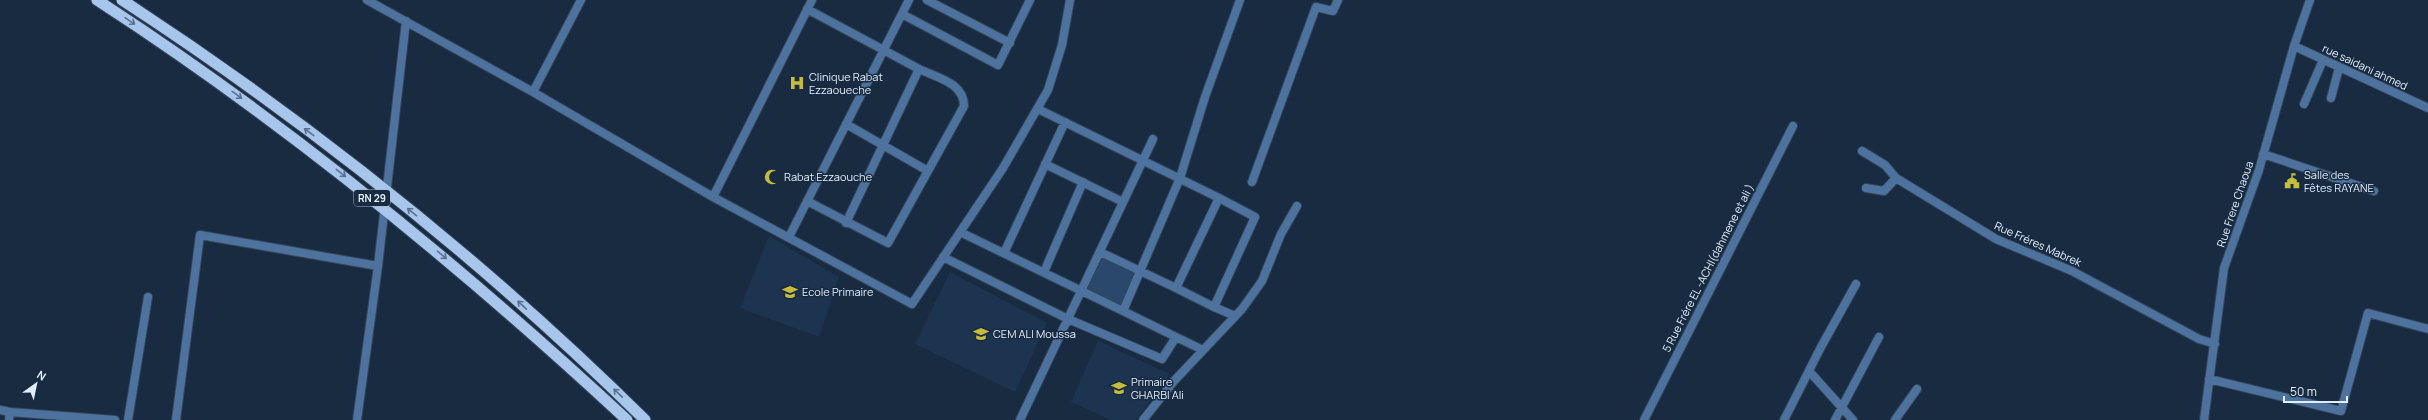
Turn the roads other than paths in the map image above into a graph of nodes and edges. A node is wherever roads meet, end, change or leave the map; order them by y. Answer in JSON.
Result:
{"nodes":[{"id":1,"x":97,"y":0,"type":"edge"},
{"id":2,"x":122,"y":0,"type":"edge"},
{"id":3,"x":367,"y":0,"type":"edge"},
{"id":4,"x":581,"y":0,"type":"edge"},
{"id":5,"x":812,"y":0,"type":"edge"},
{"id":6,"x":909,"y":0,"type":"edge"},
{"id":7,"x":927,"y":0,"type":"edge"},
{"id":8,"x":1030,"y":0,"type":"edge"},
{"id":9,"x":1070,"y":0,"type":"edge"},
{"id":10,"x":1240,"y":0,"type":"edge"},
{"id":11,"x":1338,"y":0,"type":"edge"},
{"id":12,"x":2310,"y":0,"type":"edge"},
{"id":13,"x":807,"y":9,"type":"junction"},
{"id":14,"x":902,"y":14,"type":"junction"},
{"id":15,"x":406,"y":21,"type":"junction"},
{"id":16,"x":1010,"y":43,"type":"junction"},
{"id":17,"x":2294,"y":46,"type":"junction"},
{"id":18,"x":884,"y":49,"type":"junction"},
{"id":19,"x":2323,"y":60,"type":"junction"},
{"id":20,"x":2339,"y":68,"type":"junction"},
{"id":21,"x":919,"y":69,"type":"junction"},
{"id":22,"x":533,"y":92,"type":"junction"},
{"id":23,"x":2331,"y":98,"type":"dead end"},
{"id":24,"x":2304,"y":104,"type":"dead end"},
{"id":25,"x":2428,"y":108,"type":"edge"},
{"id":26,"x":1038,"y":109,"type":"junction"},
{"id":27,"x":1065,"y":122,"type":"junction"},
{"id":28,"x":846,"y":124,"type":"junction"},
{"id":29,"x":1793,"y":126,"type":"dead end"},
{"id":30,"x":1153,"y":139,"type":"dead end"},
{"id":31,"x":884,"y":146,"type":"junction"},
{"id":32,"x":1862,"y":151,"type":"dead end"},
{"id":33,"x":2263,"y":154,"type":"junction"},
{"id":34,"x":1143,"y":159,"type":"junction"},
{"id":35,"x":1045,"y":164,"type":"junction"},
{"id":36,"x":928,"y":171,"type":"junction"},
{"id":37,"x":1180,"y":178,"type":"junction"},
{"id":38,"x":1896,"y":178,"type":"junction"},
{"id":39,"x":1083,"y":182,"type":"junction"},
{"id":40,"x":1252,"y":182,"type":"dead end"},
{"id":41,"x":1866,"y":188,"type":"dead end"},
{"id":42,"x":385,"y":190,"type":"junction"},
{"id":43,"x":2374,"y":191,"type":"dead end"},
{"id":44,"x":713,"y":197,"type":"junction"},
{"id":45,"x":1219,"y":198,"type":"junction"},
{"id":46,"x":807,"y":201,"type":"junction"},
{"id":47,"x":1123,"y":202,"type":"junction"},
{"id":48,"x":1296,"y":206,"type":"dead end"},
{"id":49,"x":384,"y":208,"type":"junction"},
{"id":50,"x":846,"y":223,"type":"junction"},
{"id":51,"x":960,"y":232,"type":"junction"},
{"id":52,"x":789,"y":237,"type":"junction"},
{"id":53,"x":1100,"y":252,"type":"junction"},
{"id":54,"x":1004,"y":253,"type":"junction"},
{"id":55,"x":943,"y":257,"type":"junction"},
{"id":56,"x":378,"y":266,"type":"junction"},
{"id":57,"x":1139,"y":270,"type":"junction"},
{"id":58,"x":1044,"y":272,"type":"junction"},
{"id":59,"x":1856,"y":284,"type":"dead end"},
{"id":60,"x":1176,"y":288,"type":"junction"},
{"id":61,"x":1082,"y":291,"type":"junction"},
{"id":62,"x":148,"y":297,"type":"dead end"},
{"id":63,"x":1214,"y":307,"type":"junction"},
{"id":64,"x":1123,"y":311,"type":"junction"},
{"id":65,"x":1235,"y":316,"type":"junction"},
{"id":66,"x":1068,"y":319,"type":"junction"},
{"id":67,"x":2428,"y":329,"type":"edge"},
{"id":68,"x":1879,"y":337,"type":"dead end"},
{"id":69,"x":1176,"y":338,"type":"junction"},
{"id":70,"x":2215,"y":344,"type":"junction"},
{"id":71,"x":1203,"y":350,"type":"junction"},
{"id":72,"x":1809,"y":371,"type":"junction"},
{"id":73,"x":2210,"y":379,"type":"junction"},
{"id":74,"x":1917,"y":389,"type":"dead end"},
{"id":75,"x":1842,"y":408,"type":"junction"},
{"id":76,"x":0,"y":410,"type":"edge"},
{"id":77,"x":9,"y":416,"type":"edge"},
{"id":78,"x":68,"y":418,"type":"edge"},
{"id":79,"x":115,"y":420,"type":"edge"},
{"id":80,"x":128,"y":420,"type":"edge"},
{"id":81,"x":176,"y":420,"type":"edge"},
{"id":82,"x":357,"y":420,"type":"edge"},
{"id":83,"x":627,"y":420,"type":"edge"},
{"id":84,"x":645,"y":420,"type":"edge"},
{"id":85,"x":1020,"y":420,"type":"edge"},
{"id":86,"x":1143,"y":420,"type":"edge"},
{"id":87,"x":1644,"y":420,"type":"edge"},
{"id":88,"x":1784,"y":420,"type":"edge"},
{"id":89,"x":1836,"y":420,"type":"edge"},
{"id":90,"x":1853,"y":420,"type":"edge"},
{"id":91,"x":1895,"y":420,"type":"edge"},
{"id":92,"x":2204,"y":420,"type":"edge"}],
"edges":[{"from":1,"to":49,"type":"highway","number":"RN 29","one_way":true},
{"from":42,"to":2,"type":"highway","number":"RN 29","one_way":true},
{"from":3,"to":15,"type":"street"},
{"from":4,"to":22,"type":"street"},
{"from":5,"to":13,"type":"street"},
{"from":6,"to":14,"type":"street"},
{"from":7,"to":16,"type":"street"},
{"from":8,"to":16,"type":"street"},
{"from":9,"to":26,"type":"street"},
{"from":10,"to":37,"type":"street"},
{"from":11,"to":40,"type":"street"},
{"from":12,"to":17,"type":"street","name":"Rue Frere Chaoua"},
{"from":13,"to":18,"type":"street"},
{"from":13,"to":44,"type":"street"},
{"from":14,"to":16,"type":"street"},
{"from":14,"to":18,"type":"street"},
{"from":15,"to":22,"type":"street"},
{"from":15,"to":42,"type":"street"},
{"from":17,"to":19,"type":"street","name":"rue saidani ahmed"},
{"from":17,"to":33,"type":"street","name":"Rue Frere Chaoua"},
{"from":18,"to":21,"type":"street"},
{"from":18,"to":28,"type":"street"},
{"from":19,"to":20,"type":"street","name":"rue saidani ahmed"},
{"from":19,"to":24,"type":"street"},
{"from":20,"to":23,"type":"street"},
{"from":20,"to":25,"type":"street","name":"rue saidani ahmed"},
{"from":21,"to":31,"type":"street"},
{"from":21,"to":36,"type":"street"},
{"from":22,"to":44,"type":"street"},
{"from":26,"to":27,"type":"street"},
{"from":26,"to":51,"type":"street"},
{"from":27,"to":34,"type":"street"},
{"from":27,"to":35,"type":"street"},
{"from":28,"to":31,"type":"street"},
{"from":28,"to":46,"type":"street"},
{"from":29,"to":87,"type":"street","name":"5 Rue Frére EL -ACHI(dahmene et ali )"},
{"from":30,"to":34,"type":"street"},
{"from":31,"to":36,"type":"street"},
{"from":31,"to":50,"type":"street"},
{"from":32,"to":38,"type":"street","name":"Rue Fréres Mabrek"},
{"from":33,"to":43,"type":"street"},
{"from":33,"to":70,"type":"street","name":"Rue Frere Chaoua"},
{"from":34,"to":37,"type":"street"},
{"from":34,"to":47,"type":"street"},
{"from":35,"to":39,"type":"street"},
{"from":35,"to":54,"type":"street"},
{"from":36,"to":50,"type":"street"},
{"from":37,"to":45,"type":"street"},
{"from":37,"to":57,"type":"street"},
{"from":38,"to":41,"type":"street"},
{"from":38,"to":70,"type":"street","name":"Rue Fréres Mabrek"},
{"from":39,"to":47,"type":"street"},
{"from":39,"to":58,"type":"street"},
{"from":42,"to":49,"type":"street"},
{"from":84,"to":42,"type":"highway","number":"RN 29","one_way":true},
{"from":44,"to":52,"type":"street"},
{"from":45,"to":60,"type":"street"},
{"from":45,"to":63,"type":"street"},
{"from":46,"to":50,"type":"street"},
{"from":46,"to":52,"type":"street"},
{"from":47,"to":53,"type":"street"},
{"from":48,"to":65,"type":"street"},
{"from":49,"to":56,"type":"street"},
{"from":49,"to":83,"type":"highway","number":"RN 29","one_way":true},
{"from":51,"to":54,"type":"street"},
{"from":51,"to":55,"type":"street"},
{"from":52,"to":55,"type":"street"},
{"from":53,"to":57,"type":"street"},
{"from":53,"to":61,"type":"street"},
{"from":54,"to":58,"type":"street"},
{"from":55,"to":66,"type":"street"},
{"from":56,"to":81,"type":"street"},
{"from":56,"to":82,"type":"street"},
{"from":57,"to":60,"type":"street"},
{"from":57,"to":64,"type":"street"},
{"from":58,"to":61,"type":"street"},
{"from":59,"to":72,"type":"street"},
{"from":60,"to":63,"type":"street"},
{"from":61,"to":64,"type":"street"},
{"from":61,"to":66,"type":"street"},
{"from":62,"to":80,"type":"street"},
{"from":63,"to":65,"type":"street"},
{"from":64,"to":69,"type":"street"},
{"from":65,"to":71,"type":"street"},
{"from":66,"to":69,"type":"street"},
{"from":66,"to":85,"type":"street"},
{"from":67,"to":73,"type":"street"},
{"from":68,"to":75,"type":"street"},
{"from":69,"to":71,"type":"street"},
{"from":70,"to":73,"type":"street","name":"Rue Frere Chaoua"},
{"from":71,"to":86,"type":"street"},
{"from":72,"to":75,"type":"street"},
{"from":72,"to":88,"type":"street"},
{"from":73,"to":92,"type":"street","name":"Rue Frere Chaoua"},
{"from":74,"to":91,"type":"street"},
{"from":75,"to":89,"type":"street"},
{"from":75,"to":90,"type":"street"},
{"from":76,"to":77,"type":"street"},
{"from":77,"to":78,"type":"street"},
{"from":78,"to":79,"type":"street"}]}
